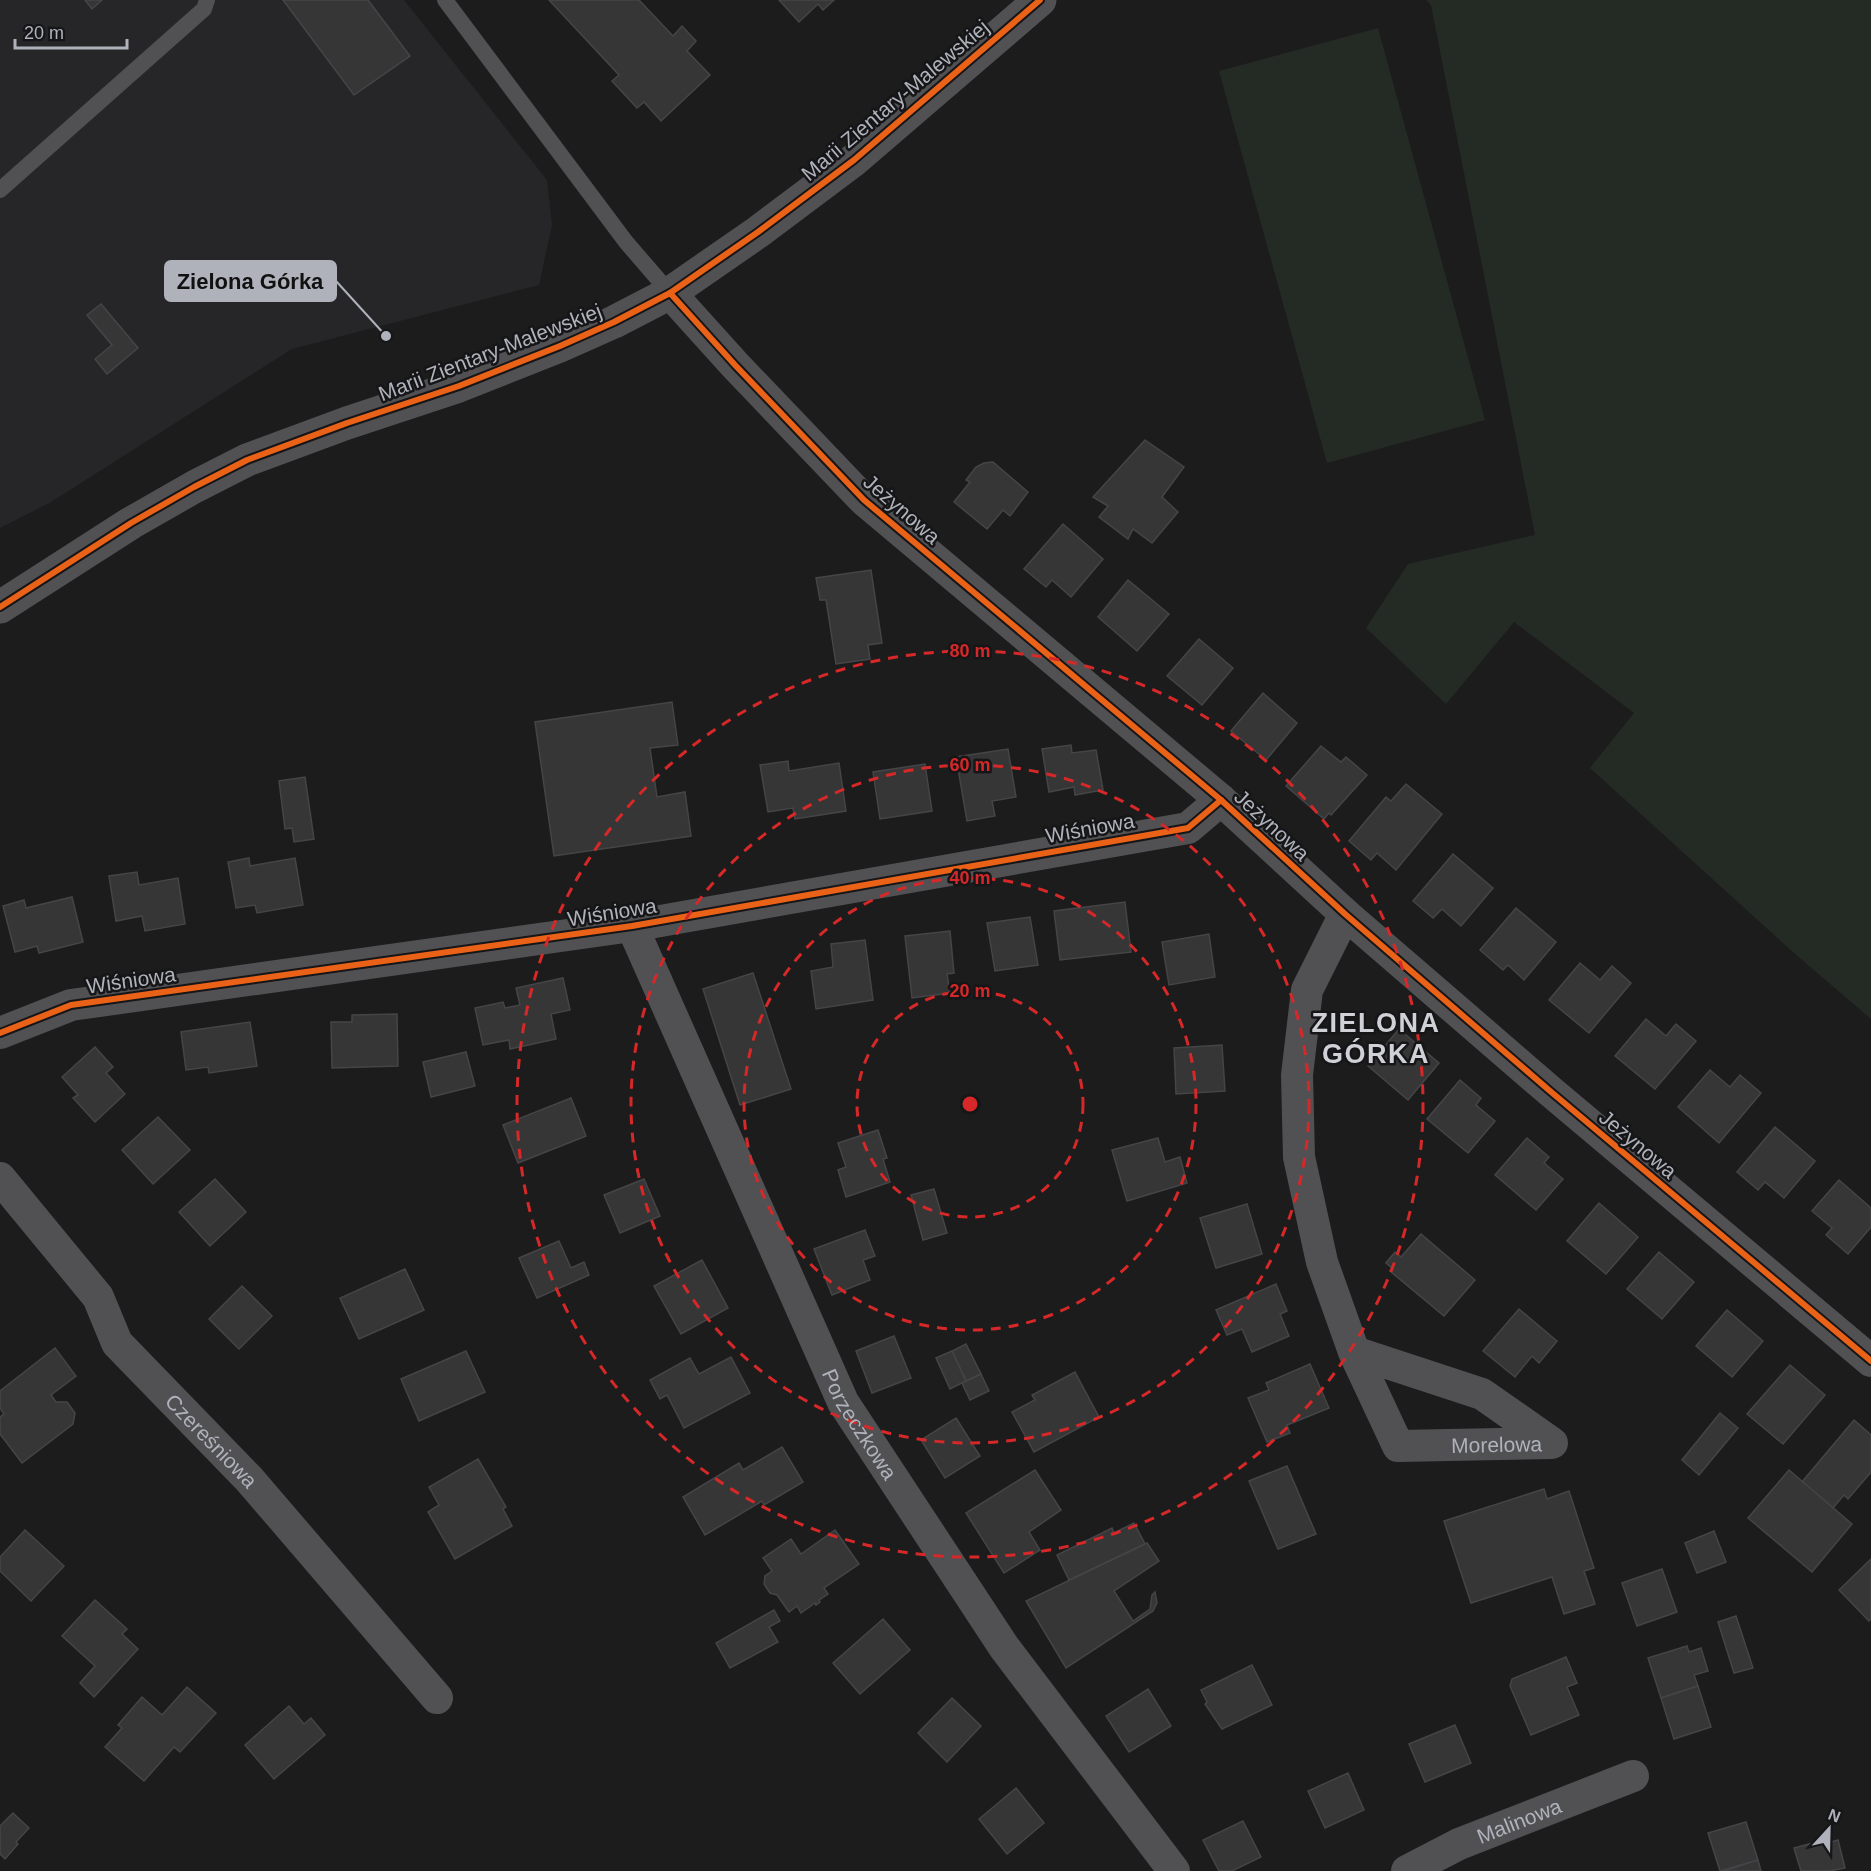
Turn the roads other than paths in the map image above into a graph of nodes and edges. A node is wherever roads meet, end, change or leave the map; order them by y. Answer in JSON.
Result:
{"nodes":[{"id":1,"x":207,"y":0,"type":"edge"},
{"id":2,"x":445,"y":0,"type":"edge"},
{"id":3,"x":1040,"y":0,"type":"edge"},
{"id":4,"x":0,"y":190,"type":"edge"},
{"id":5,"x":670,"y":293,"type":"junction"},
{"id":6,"x":0,"y":607,"type":"edge"},
{"id":7,"x":1221,"y":800,"type":"junction"},
{"id":8,"x":1345,"y":914,"type":"junction"},
{"id":9,"x":632,"y":926,"type":"junction"},
{"id":10,"x":0,"y":1033,"type":"edge"},
{"id":11,"x":0,"y":1178,"type":"edge"},
{"id":12,"x":1354,"y":1352,"type":"junction"},
{"id":13,"x":1871,"y":1362,"type":"edge"},
{"id":14,"x":437,"y":1698,"type":"dead end"},
{"id":15,"x":1633,"y":1776,"type":"dead end"},
{"id":16,"x":1174,"y":1871,"type":"edge"},
{"id":17,"x":1407,"y":1871,"type":"edge"}],
"edges":[{"from":1,"to":4,"type":"lane"},
{"from":2,"to":5,"type":"lane"},
{"from":3,"to":5,"type":"street","name":"Marii Zientary-Malewskiej"},
{"from":5,"to":6,"type":"street","name":"Marii Zientary-Malewskiej"},
{"from":5,"to":7,"type":"street","name":"Jeżynowa"},
{"from":7,"to":8,"type":"street","name":"Jeżynowa"},
{"from":7,"to":9,"type":"street","name":"Wiśniowa"},
{"from":8,"to":12,"type":"street","name":"Morelowa"},
{"from":8,"to":13,"type":"street","name":"Jeżynowa"},
{"from":9,"to":10,"type":"street","name":"Wiśniowa"},
{"from":9,"to":16,"type":"street","name":"Porzeczkowa"},
{"from":11,"to":14,"type":"street","name":"Czereśniowa"},
{"from":12,"to":12,"type":"street","name":"Morelowa"},
{"from":15,"to":17,"type":"street","name":"Malinowa"}]}
